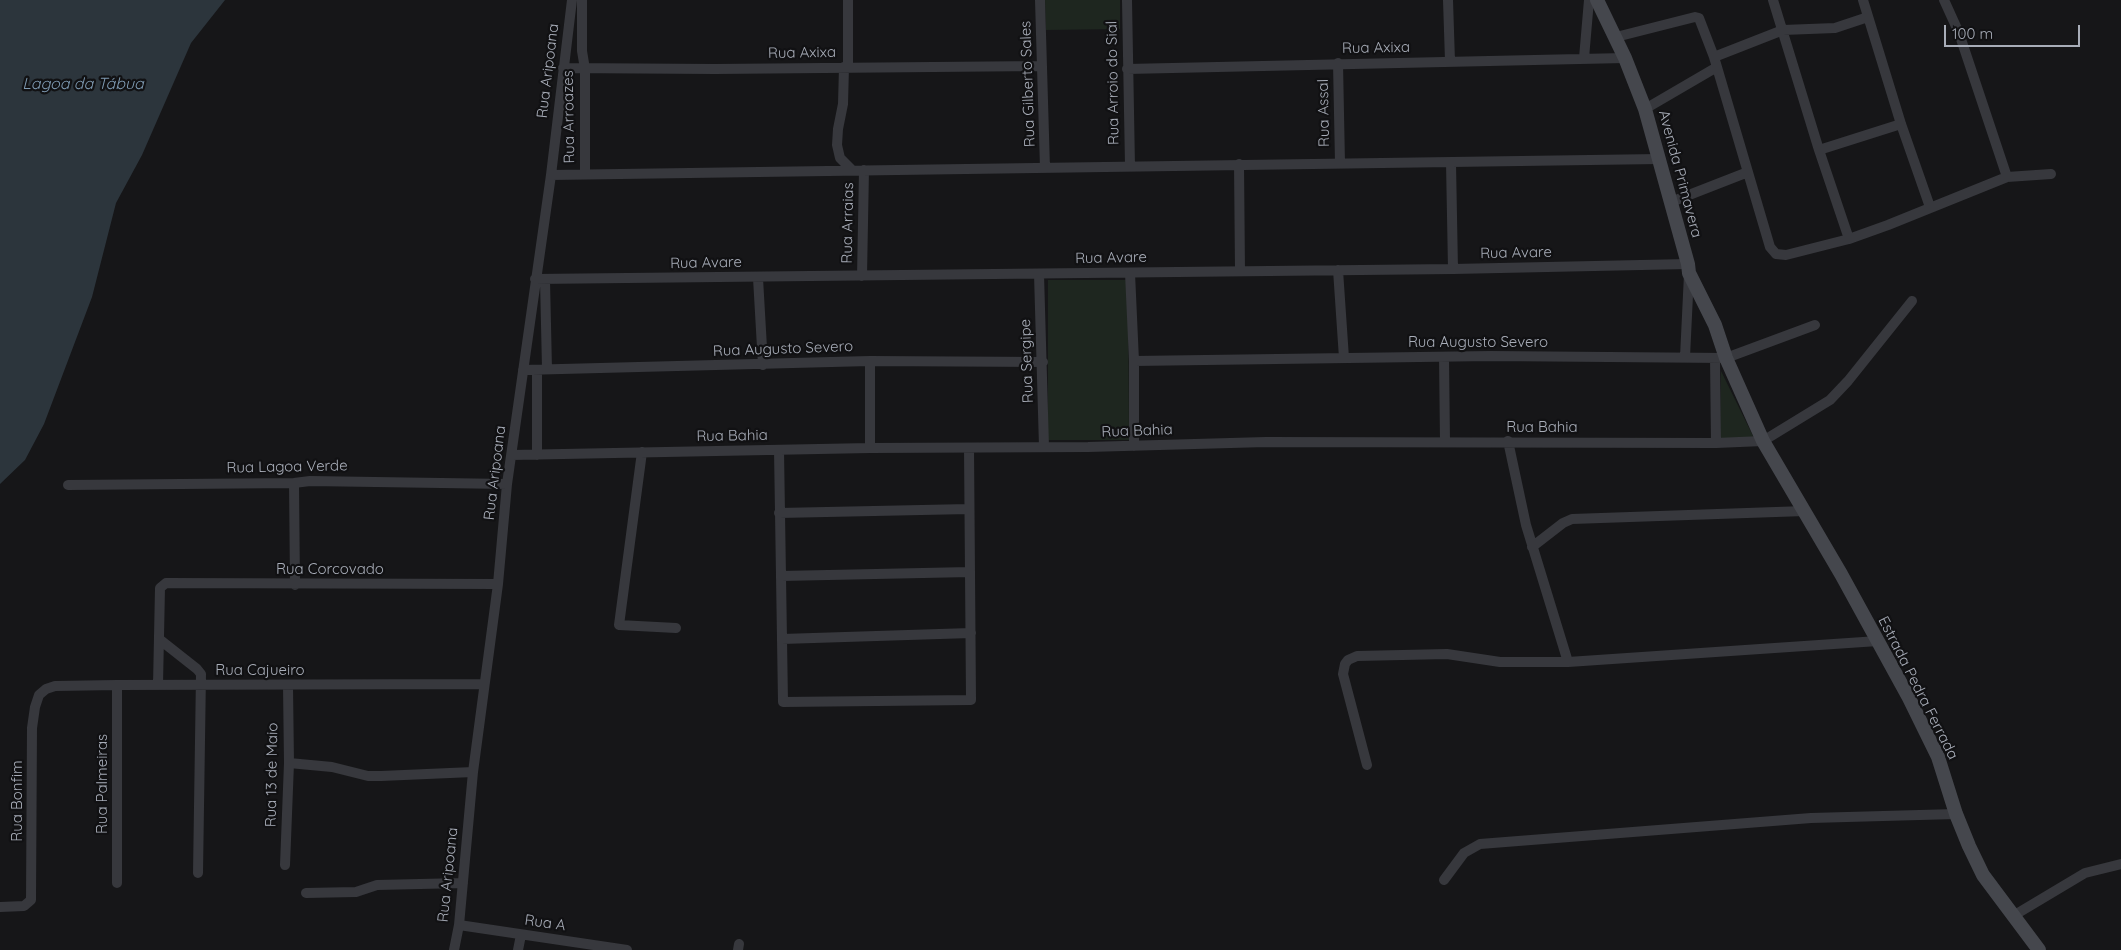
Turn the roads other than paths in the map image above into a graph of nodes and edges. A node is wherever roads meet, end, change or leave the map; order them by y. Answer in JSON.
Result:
{"nodes":[{"id":1,"x":572,"y":0,"type":"edge"},
{"id":2,"x":582,"y":0,"type":"edge"},
{"id":3,"x":848,"y":0,"type":"edge"},
{"id":4,"x":1040,"y":0,"type":"edge"},
{"id":5,"x":1126,"y":0,"type":"edge"},
{"id":6,"x":1448,"y":0,"type":"edge"},
{"id":7,"x":1589,"y":0,"type":"edge"},
{"id":8,"x":1598,"y":0,"type":"edge"},
{"id":9,"x":1773,"y":0,"type":"edge"},
{"id":10,"x":1864,"y":0,"type":"edge"},
{"id":11,"x":1944,"y":0,"type":"edge"},
{"id":12,"x":1868,"y":17,"type":"junction"},
{"id":13,"x":1783,"y":30,"type":"junction"},
{"id":14,"x":1616,"y":37,"type":"junction"},
{"id":15,"x":1584,"y":58,"type":"junction"},
{"id":16,"x":1625,"y":58,"type":"junction"},
{"id":17,"x":1450,"y":62,"type":"junction"},
{"id":18,"x":1715,"y":62,"type":"junction"},
{"id":19,"x":1338,"y":63,"type":"junction"},
{"id":20,"x":1042,"y":66,"type":"junction"},
{"id":21,"x":846,"y":67,"type":"junction"},
{"id":22,"x":563,"y":68,"type":"junction"},
{"id":23,"x":585,"y":69,"type":"junction"},
{"id":24,"x":1127,"y":69,"type":"junction"},
{"id":25,"x":1645,"y":109,"type":"junction"},
{"id":26,"x":1901,"y":124,"type":"junction"},
{"id":27,"x":1819,"y":150,"type":"junction"},
{"id":28,"x":1659,"y":159,"type":"junction"},
{"id":29,"x":1340,"y":163,"type":"junction"},
{"id":30,"x":1451,"y":163,"type":"junction"},
{"id":31,"x":1239,"y":164,"type":"junction"},
{"id":32,"x":1130,"y":166,"type":"junction"},
{"id":33,"x":1045,"y":168,"type":"junction"},
{"id":34,"x":852,"y":170,"type":"junction"},
{"id":35,"x":864,"y":170,"type":"junction"},
{"id":36,"x":1748,"y":172,"type":"junction"},
{"id":37,"x":585,"y":174,"type":"junction"},
{"id":38,"x":2051,"y":174,"type":"dead end"},
{"id":39,"x":551,"y":175,"type":"junction"},
{"id":40,"x":2007,"y":177,"type":"junction"},
{"id":41,"x":1671,"y":202,"type":"junction"},
{"id":42,"x":1930,"y":207,"type":"junction"},
{"id":43,"x":1850,"y":239,"type":"junction"},
{"id":44,"x":1688,"y":268,"type":"junction"},
{"id":45,"x":1453,"y":269,"type":"junction"},
{"id":46,"x":1338,"y":270,"type":"junction"},
{"id":47,"x":1240,"y":271,"type":"junction"},
{"id":48,"x":1130,"y":273,"type":"junction"},
{"id":49,"x":1039,"y":274,"type":"junction"},
{"id":50,"x":862,"y":276,"type":"junction"},
{"id":51,"x":758,"y":278,"type":"junction"},
{"id":52,"x":540,"y":279,"type":"junction"},
{"id":53,"x":1912,"y":301,"type":"dead end"},
{"id":54,"x":1816,"y":325,"type":"dead end"},
{"id":55,"x":1444,"y":357,"type":"junction"},
{"id":56,"x":1685,"y":357,"type":"junction"},
{"id":57,"x":1344,"y":358,"type":"junction"},
{"id":58,"x":1721,"y":358,"type":"junction"},
{"id":59,"x":870,"y":361,"type":"junction"},
{"id":60,"x":1134,"y":361,"type":"junction"},
{"id":61,"x":1043,"y":362,"type":"junction"},
{"id":62,"x":763,"y":365,"type":"junction"},
{"id":63,"x":523,"y":370,"type":"junction"},
{"id":64,"x":542,"y":370,"type":"junction"},
{"id":65,"x":1763,"y":440,"type":"junction"},
{"id":66,"x":1508,"y":441,"type":"junction"},
{"id":67,"x":1445,"y":442,"type":"junction"},
{"id":68,"x":1716,"y":443,"type":"junction"},
{"id":69,"x":1134,"y":446,"type":"junction"},
{"id":70,"x":1044,"y":447,"type":"junction"},
{"id":71,"x":870,"y":448,"type":"junction"},
{"id":72,"x":969,"y":448,"type":"junction"},
{"id":73,"x":779,"y":450,"type":"junction"},
{"id":74,"x":642,"y":452,"type":"junction"},
{"id":75,"x":512,"y":455,"type":"junction"},
{"id":76,"x":537,"y":455,"type":"junction"},
{"id":77,"x":294,"y":483,"type":"junction"},
{"id":78,"x":507,"y":484,"type":"junction"},
{"id":79,"x":68,"y":485,"type":"dead end"},
{"id":80,"x":970,"y":509,"type":"junction"},
{"id":81,"x":1805,"y":511,"type":"junction"},
{"id":82,"x":779,"y":513,"type":"junction"},
{"id":83,"x":1532,"y":547,"type":"junction"},
{"id":84,"x":970,"y":572,"type":"junction"},
{"id":85,"x":781,"y":576,"type":"junction"},
{"id":86,"x":295,"y":584,"type":"junction"},
{"id":87,"x":498,"y":584,"type":"junction"},
{"id":88,"x":676,"y":628,"type":"dead end"},
{"id":89,"x":971,"y":634,"type":"junction"},
{"id":90,"x":159,"y":639,"type":"junction"},
{"id":91,"x":782,"y":639,"type":"junction"},
{"id":92,"x":1878,"y":641,"type":"junction"},
{"id":93,"x":1568,"y":662,"type":"junction"},
{"id":94,"x":484,"y":684,"type":"junction"},
{"id":95,"x":117,"y":685,"type":"junction"},
{"id":96,"x":158,"y":685,"type":"junction"},
{"id":97,"x":202,"y":685,"type":"junction"},
{"id":98,"x":288,"y":686,"type":"junction"},
{"id":99,"x":39,"y":695,"type":"joint"},
{"id":100,"x":289,"y":763,"type":"junction"},
{"id":101,"x":1367,"y":765,"type":"dead end"},
{"id":102,"x":473,"y":772,"type":"junction"},
{"id":103,"x":1956,"y":814,"type":"junction"},
{"id":104,"x":2121,"y":864,"type":"edge"},
{"id":105,"x":285,"y":865,"type":"dead end"},
{"id":106,"x":198,"y":873,"type":"dead end"},
{"id":107,"x":1444,"y":880,"type":"dead end"},
{"id":108,"x":116,"y":883,"type":"dead end"},
{"id":109,"x":463,"y":883,"type":"junction"},
{"id":110,"x":306,"y":893,"type":"dead end"},
{"id":111,"x":0,"y":907,"type":"edge"},
{"id":112,"x":2013,"y":916,"type":"junction"},
{"id":113,"x":459,"y":925,"type":"junction"},
{"id":114,"x":520,"y":935,"type":"junction"},
{"id":115,"x":454,"y":950,"type":"edge"},
{"id":116,"x":518,"y":950,"type":"edge"},
{"id":117,"x":627,"y":950,"type":"edge"},
{"id":118,"x":2039,"y":950,"type":"edge"}],
"edges":[{"from":1,"to":22,"type":"street","name":"Rua Aripoana"},
{"from":2,"to":23,"type":"street","name":"Rua Arroazes"},
{"from":3,"to":21,"type":"street"},
{"from":4,"to":20,"type":"street","name":"Rua Gilberto Sales"},
{"from":5,"to":24,"type":"street","name":"Rua Arroio do Sial"},
{"from":6,"to":17,"type":"street"},
{"from":7,"to":15,"type":"street"},
{"from":8,"to":14,"type":"street","name":"Avenida Primavera"},
{"from":9,"to":13,"type":"street"},
{"from":10,"to":12,"type":"street"},
{"from":11,"to":40,"type":"street"},
{"from":12,"to":13,"type":"street"},
{"from":12,"to":26,"type":"street"},
{"from":13,"to":18,"type":"street"},
{"from":13,"to":27,"type":"street"},
{"from":14,"to":16,"type":"street","name":"Avenida Primavera"},
{"from":14,"to":18,"type":"street"},
{"from":15,"to":16,"type":"street","name":"Rua Axixa"},
{"from":15,"to":17,"type":"street","name":"Rua Axixa"},
{"from":16,"to":25,"type":"street","name":"Avenida Primavera"},
{"from":17,"to":19,"type":"street","name":"Rua Axixa"},
{"from":18,"to":25,"type":"street"},
{"from":18,"to":36,"type":"street"},
{"from":19,"to":24,"type":"street","name":"Rua Axixa"},
{"from":19,"to":29,"type":"street","name":"Rua Assal"},
{"from":20,"to":21,"type":"street","name":"Rua Axixa"},
{"from":20,"to":33,"type":"street","name":"Rua Gilberto Sales"},
{"from":21,"to":23,"type":"street","name":"Rua Axixa"},
{"from":21,"to":34,"type":"street"},
{"from":22,"to":23,"type":"street","name":"Rua Axixa"},
{"from":22,"to":39,"type":"street","name":"Rua Aripoana"},
{"from":23,"to":37,"type":"street","name":"Rua Arroazes"},
{"from":24,"to":32,"type":"street","name":"Rua Arroio do Sial"},
{"from":25,"to":28,"type":"street","name":"Avenida Primavera"},
{"from":26,"to":27,"type":"street"},
{"from":26,"to":42,"type":"street"},
{"from":27,"to":43,"type":"street"},
{"from":28,"to":30,"type":"street"},
{"from":28,"to":41,"type":"street","name":"Avenida Primavera"},
{"from":29,"to":30,"type":"street"},
{"from":29,"to":31,"type":"street"},
{"from":30,"to":45,"type":"street"},
{"from":31,"to":32,"type":"street"},
{"from":31,"to":47,"type":"street"},
{"from":32,"to":33,"type":"street"},
{"from":33,"to":35,"type":"street"},
{"from":34,"to":35,"type":"street"},
{"from":34,"to":37,"type":"street"},
{"from":35,"to":50,"type":"street","name":"Rua Arraias"},
{"from":36,"to":41,"type":"street"},
{"from":36,"to":43,"type":"street"},
{"from":37,"to":39,"type":"street"},
{"from":38,"to":40,"type":"street"},
{"from":39,"to":52,"type":"street","name":"Rua Aripoana"},
{"from":40,"to":42,"type":"street"},
{"from":41,"to":44,"type":"street","name":"Avenida Primavera"},
{"from":42,"to":43,"type":"street"},
{"from":44,"to":45,"type":"street","name":"Rua Avare"},
{"from":44,"to":56,"type":"street"},
{"from":44,"to":58,"type":"street","name":"Avenida Primavera"},
{"from":45,"to":46,"type":"street","name":"Rua Avare"},
{"from":46,"to":47,"type":"street","name":"Rua Avare"},
{"from":46,"to":57,"type":"street"},
{"from":47,"to":48,"type":"street","name":"Rua Avare"},
{"from":48,"to":49,"type":"street","name":"Rua Avare"},
{"from":48,"to":60,"type":"street"},
{"from":49,"to":50,"type":"street","name":"Rua Avare"},
{"from":49,"to":61,"type":"street","name":"Rua Sergipe"},
{"from":50,"to":51,"type":"street","name":"Rua Avare"},
{"from":51,"to":52,"type":"street","name":"Rua Avare"},
{"from":51,"to":62,"type":"street"},
{"from":52,"to":63,"type":"street","name":"Rua Aripoana"},
{"from":52,"to":64,"type":"street"},
{"from":53,"to":65,"type":"street"},
{"from":54,"to":58,"type":"street","name":"Rua Augusto Severo"},
{"from":55,"to":56,"type":"street","name":"Rua Augusto Severo"},
{"from":55,"to":57,"type":"street","name":"Rua Augusto Severo"},
{"from":55,"to":67,"type":"street"},
{"from":56,"to":58,"type":"street","name":"Rua Augusto Severo"},
{"from":57,"to":60,"type":"street","name":"Rua Augusto Severo"},
{"from":58,"to":65,"type":"street","name":"Avenida Primavera"},
{"from":58,"to":68,"type":"street"},
{"from":59,"to":61,"type":"street","name":"Rua Augusto Severo"},
{"from":59,"to":62,"type":"street","name":"Rua Augusto Severo"},
{"from":59,"to":71,"type":"street"},
{"from":60,"to":69,"type":"street"},
{"from":61,"to":70,"type":"street","name":"Rua Sergipe"},
{"from":62,"to":64,"type":"street","name":"Rua Augusto Severo"},
{"from":63,"to":64,"type":"street","name":"Rua Augusto Severo"},
{"from":63,"to":75,"type":"street","name":"Rua Aripoana"},
{"from":64,"to":76,"type":"street"},
{"from":65,"to":68,"type":"street","name":"Rua Bahia"},
{"from":65,"to":81,"type":"street","name":"Estrada Pedra Ferrada"},
{"from":66,"to":67,"type":"street","name":"Rua Bahia"},
{"from":66,"to":68,"type":"street","name":"Rua Bahia"},
{"from":66,"to":83,"type":"street"},
{"from":67,"to":69,"type":"street","name":"Rua Bahia"},
{"from":69,"to":70,"type":"street","name":"Rua Bahia"},
{"from":70,"to":72,"type":"street","name":"Rua Bahia"},
{"from":71,"to":72,"type":"street","name":"Rua Bahia"},
{"from":71,"to":73,"type":"street","name":"Rua Bahia"},
{"from":72,"to":80,"type":"street"},
{"from":73,"to":74,"type":"street","name":"Rua Bahia"},
{"from":73,"to":82,"type":"street"},
{"from":74,"to":76,"type":"street","name":"Rua Bahia"},
{"from":74,"to":88,"type":"street"},
{"from":75,"to":76,"type":"street","name":"Rua Bahia"},
{"from":75,"to":78,"type":"street","name":"Rua Aripoana"},
{"from":77,"to":78,"type":"street","name":"Rua Lagoa Verde"},
{"from":77,"to":79,"type":"street","name":"Rua Lagoa Verde"},
{"from":77,"to":86,"type":"street"},
{"from":78,"to":87,"type":"street","name":"Rua Aripoana"},
{"from":80,"to":82,"type":"street"},
{"from":80,"to":84,"type":"street"},
{"from":81,"to":83,"type":"street"},
{"from":81,"to":92,"type":"street","name":"Estrada Pedra Ferrada"},
{"from":82,"to":85,"type":"street"},
{"from":83,"to":93,"type":"street"},
{"from":84,"to":85,"type":"street"},
{"from":84,"to":89,"type":"street"},
{"from":85,"to":91,"type":"street"},
{"from":86,"to":87,"type":"street","name":"Rua Corcovado"},
{"from":86,"to":90,"type":"street","name":"Rua Corcovado"},
{"from":87,"to":94,"type":"street","name":"Rua Aripoana"},
{"from":89,"to":91,"type":"street"},
{"from":89,"to":91,"type":"street"},
{"from":90,"to":96,"type":"street"},
{"from":90,"to":97,"type":"street"},
{"from":92,"to":93,"type":"street"},
{"from":92,"to":103,"type":"street","name":"Estrada Pedra Ferrada"},
{"from":93,"to":101,"type":"street"},
{"from":94,"to":98,"type":"street","name":"Rua Cajueiro"},
{"from":94,"to":102,"type":"street","name":"Rua Aripoana"},
{"from":95,"to":96,"type":"street","name":"Rua Cajueiro"},
{"from":95,"to":99,"type":"street","name":"Rua Cajueiro"},
{"from":95,"to":108,"type":"street","name":"Rua Palmeiras"},
{"from":96,"to":97,"type":"street","name":"Rua Cajueiro"},
{"from":97,"to":98,"type":"street","name":"Rua Cajueiro"},
{"from":97,"to":106,"type":"street"},
{"from":98,"to":100,"type":"street","name":"Rua 13 de Maio"},
{"from":99,"to":111,"type":"street","name":"Rua Bonfim"},
{"from":100,"to":102,"type":"street"},
{"from":100,"to":105,"type":"street","name":"Rua 13 de Maio"},
{"from":102,"to":109,"type":"street","name":"Rua Aripoana"},
{"from":103,"to":107,"type":"street"},
{"from":103,"to":112,"type":"street","name":"Estrada Pedra Ferrada"},
{"from":104,"to":112,"type":"street"},
{"from":109,"to":110,"type":"street"},
{"from":109,"to":113,"type":"street","name":"Rua Aripoana"},
{"from":112,"to":118,"type":"street","name":"Estrada Pedra Ferrada"},
{"from":113,"to":114,"type":"street","name":"Rua A"},
{"from":113,"to":115,"type":"street","name":"Rua Aripoana"},
{"from":114,"to":116,"type":"street"},
{"from":114,"to":117,"type":"street","name":"Rua A"}]}
